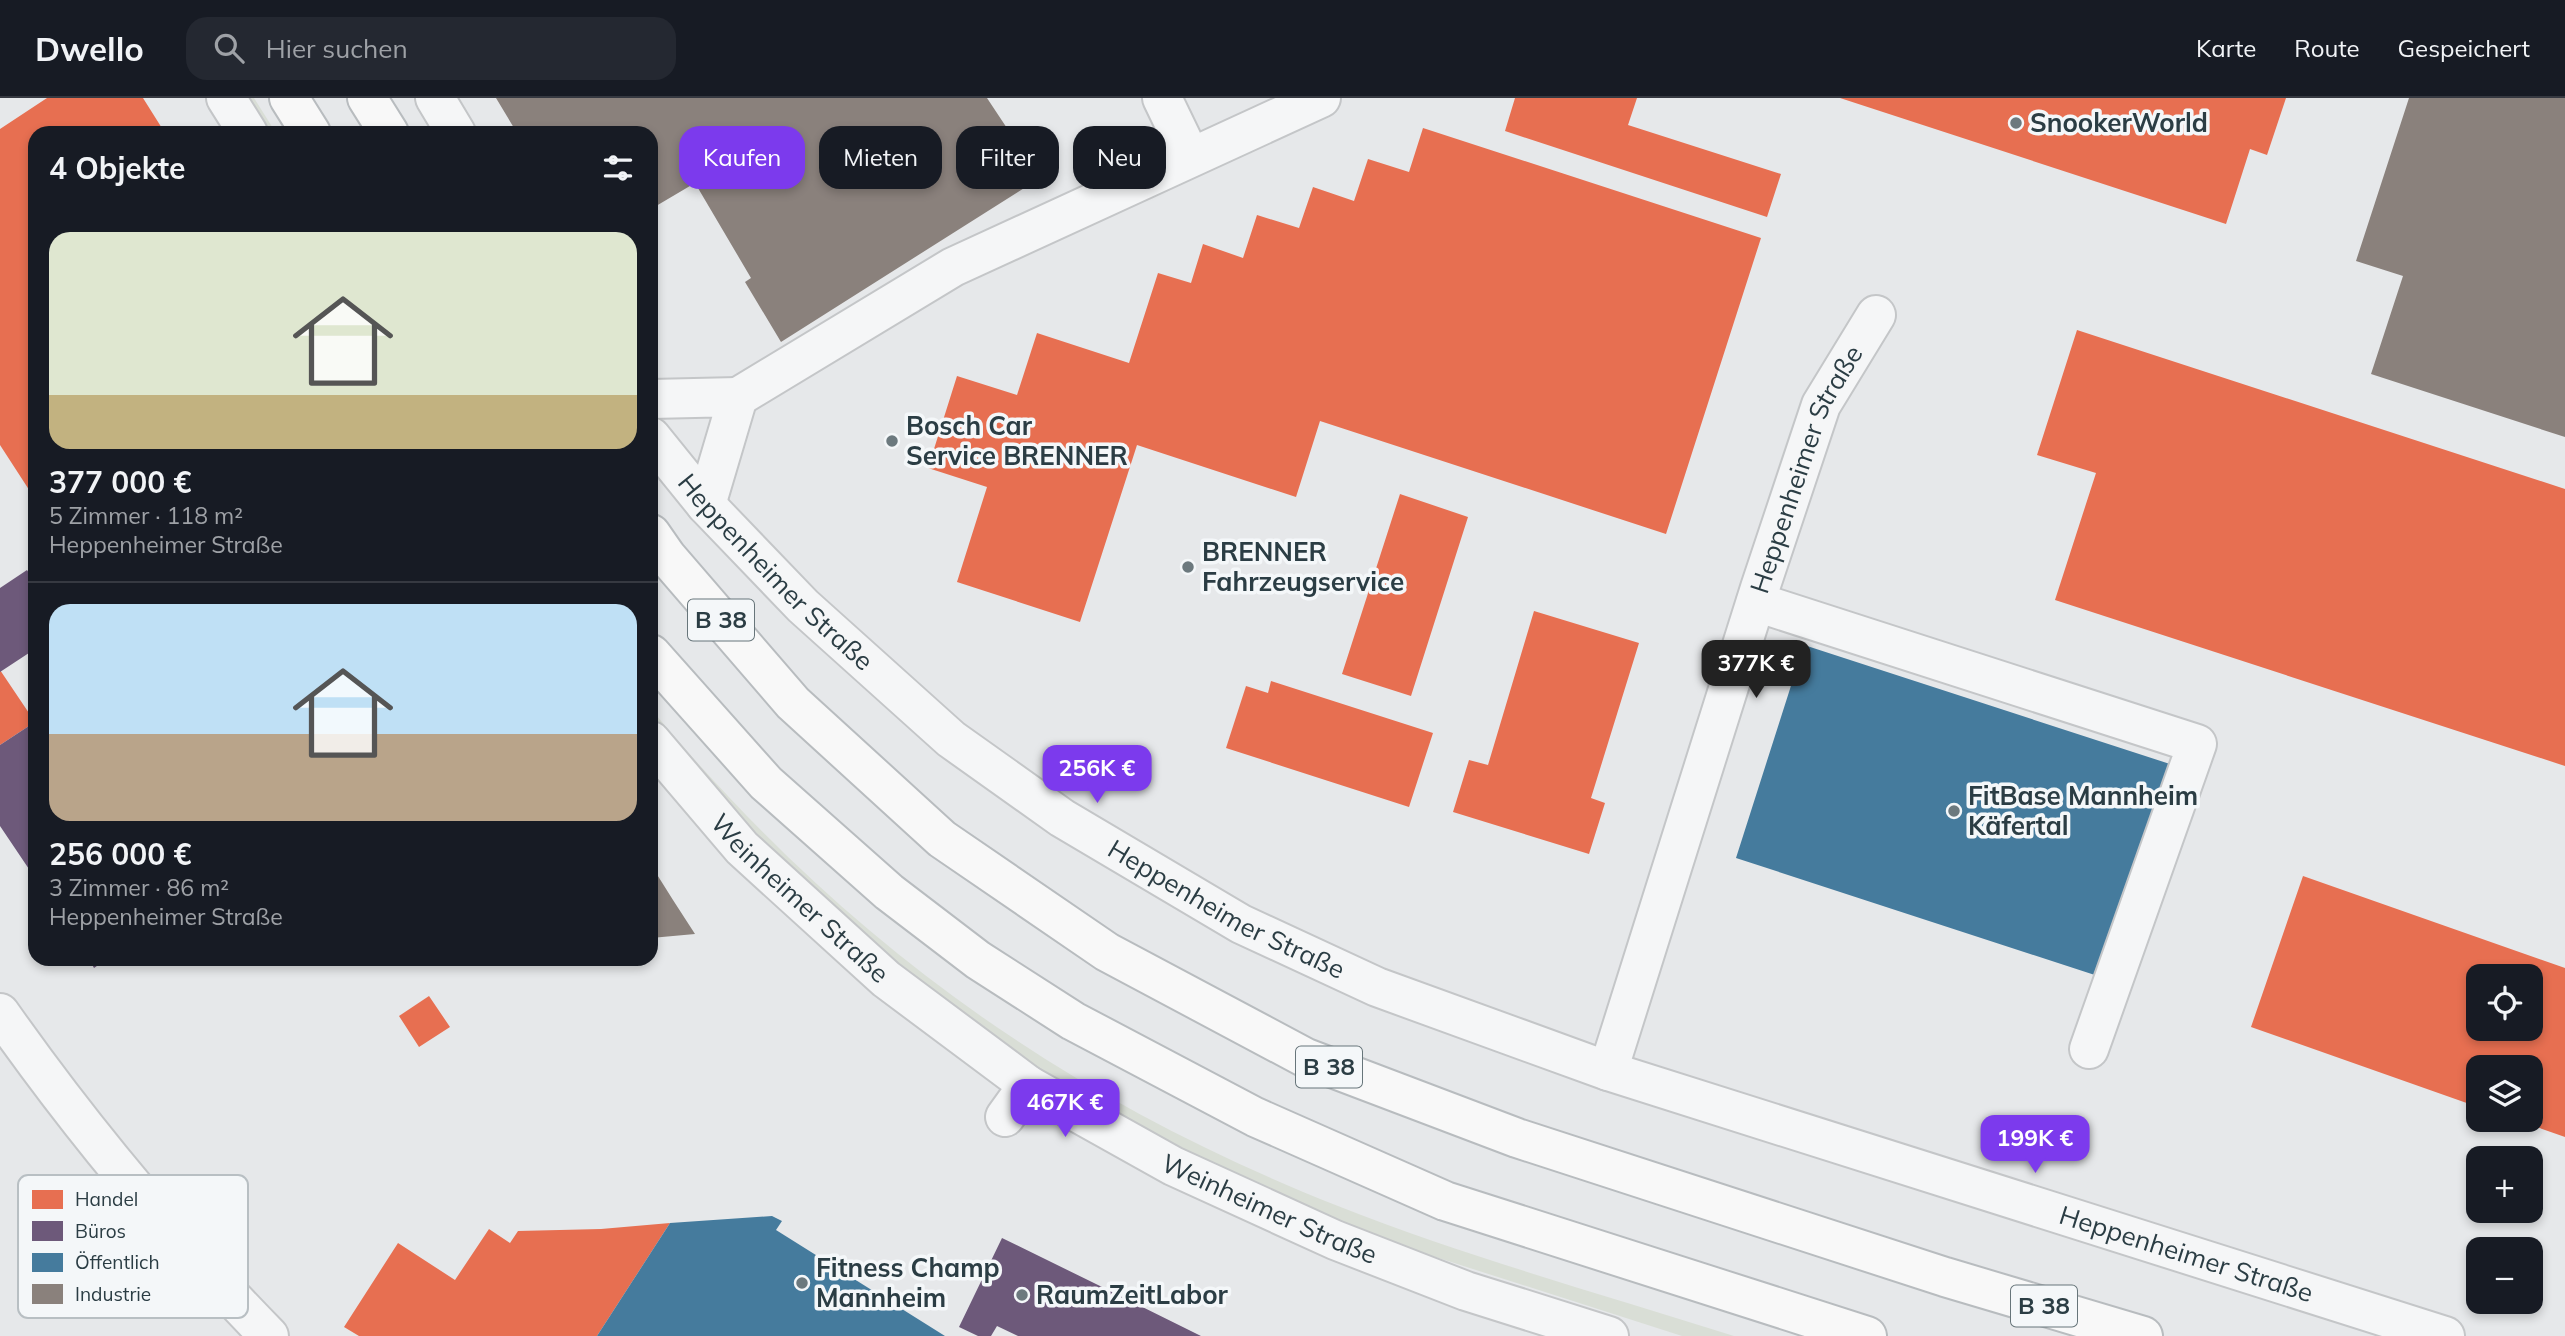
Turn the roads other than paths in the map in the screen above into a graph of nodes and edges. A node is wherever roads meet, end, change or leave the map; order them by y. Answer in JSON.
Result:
{"nodes":[{"id":1,"x":226,"y":98,"type":"edge"},
{"id":2,"x":289,"y":98,"type":"edge"},
{"id":3,"x":367,"y":98,"type":"edge"},
{"id":4,"x":435,"y":98,"type":"edge"},
{"id":5,"x":1163,"y":98,"type":"edge"},
{"id":6,"x":1321,"y":98,"type":"edge"},
{"id":7,"x":244,"y":126,"type":"edge"},
{"id":8,"x":307,"y":126,"type":"edge"},
{"id":9,"x":385,"y":126,"type":"edge"},
{"id":10,"x":452,"y":126,"type":"edge"},
{"id":11,"x":1190,"y":156,"type":"junction"},
{"id":12,"x":1876,"y":315,"type":"dead end"},
{"id":13,"x":738,"y":397,"type":"junction"},
{"id":14,"x":658,"y":399,"type":"edge"},
{"id":15,"x":658,"y":446,"type":"edge"},
{"id":16,"x":706,"y":505,"type":"junction"},
{"id":17,"x":658,"y":544,"type":"edge"},
{"id":18,"x":1756,"y":602,"type":"junction"},
{"id":19,"x":658,"y":662,"type":"edge"},
{"id":20,"x":658,"y":749,"type":"edge"},
{"id":21,"x":0,"y":1013,"type":"edge"},
{"id":22,"x":2089,"y":1049,"type":"dead end"},
{"id":23,"x":1608,"y":1071,"type":"junction"},
{"id":24,"x":1028,"y":1084,"type":"junction"},
{"id":25,"x":1005,"y":1117,"type":"dead end"},
{"id":26,"x":123,"y":1175,"type":"edge"},
{"id":27,"x":248,"y":1313,"type":"edge"},
{"id":28,"x":269,"y":1336,"type":"edge"},
{"id":29,"x":1609,"y":1336,"type":"edge"},
{"id":30,"x":1867,"y":1336,"type":"edge"},
{"id":31,"x":2143,"y":1336,"type":"edge"},
{"id":32,"x":2445,"y":1336,"type":"edge"}],
"edges":[{"from":1,"to":7,"type":"street"},
{"from":2,"to":8,"type":"highway"},
{"from":3,"to":9,"type":"highway"},
{"from":4,"to":10,"type":"street"},
{"from":5,"to":11,"type":"street"},
{"from":6,"to":11,"type":"street"},
{"from":11,"to":13,"type":"street"},
{"from":12,"to":18,"type":"street","name":"Heppenheimer Straße"},
{"from":13,"to":14,"type":"street"},
{"from":13,"to":16,"type":"street"},
{"from":15,"to":16,"type":"street","name":"Heppenheimer Straße"},
{"from":16,"to":23,"type":"street","name":"Heppenheimer Straße"},
{"from":17,"to":31,"type":"highway","number":"B 38"},
{"from":18,"to":22,"type":"street"},
{"from":18,"to":23,"type":"street","name":"Heppenheimer Straße"},
{"from":19,"to":30,"type":"highway","number":"B 38"},
{"from":20,"to":24,"type":"street","name":"Weinheimer Straße"},
{"from":21,"to":26,"type":"street"},
{"from":23,"to":32,"type":"street","name":"Heppenheimer Straße"},
{"from":24,"to":25,"type":"street"},
{"from":24,"to":29,"type":"street","name":"Weinheimer Straße"},
{"from":27,"to":28,"type":"street"}]}
